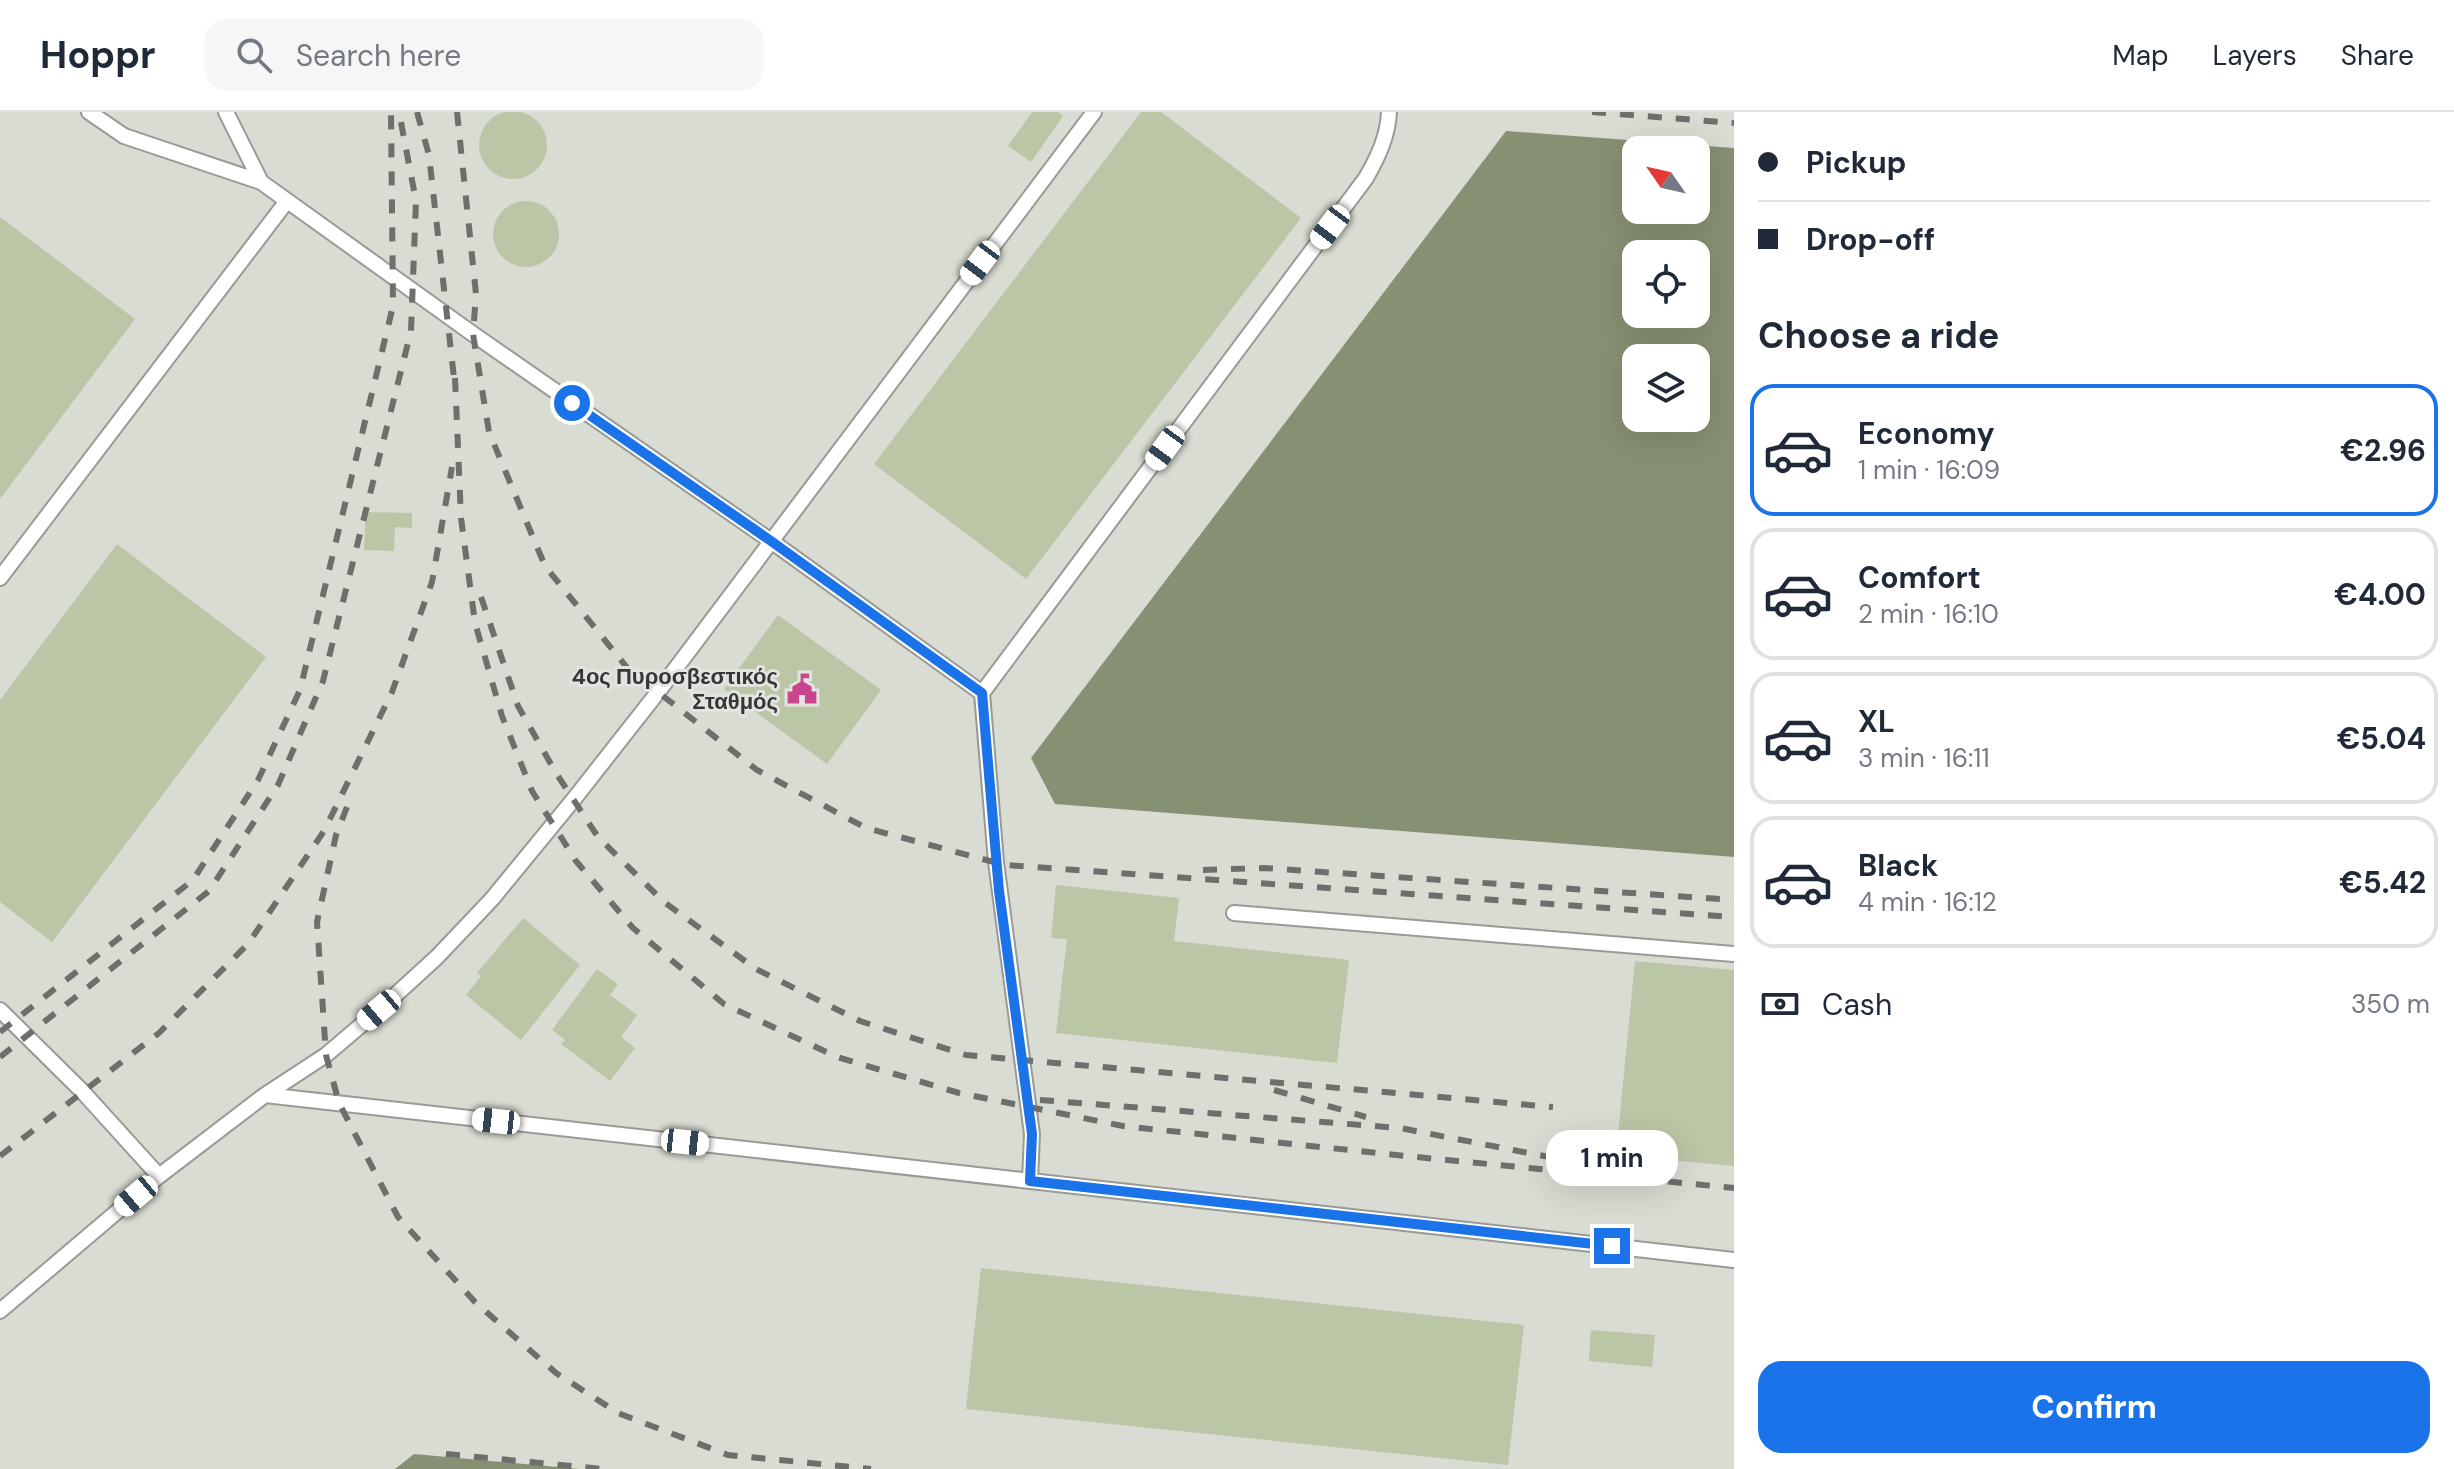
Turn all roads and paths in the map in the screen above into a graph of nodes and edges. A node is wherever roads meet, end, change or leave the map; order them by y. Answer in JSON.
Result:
{"nodes":[{"id":1,"x":89,"y":112,"type":"edge"},
{"id":2,"x":226,"y":112,"type":"edge"},
{"id":3,"x":1094,"y":112,"type":"edge"},
{"id":4,"x":1389,"y":112,"type":"edge"},
{"id":5,"x":261,"y":182,"type":"junction"},
{"id":6,"x":287,"y":201,"type":"junction"},
{"id":7,"x":771,"y":541,"type":"junction"},
{"id":8,"x":0,"y":578,"type":"edge"},
{"id":9,"x":982,"y":693,"type":"junction"},
{"id":10,"x":1234,"y":913,"type":"dead end"},
{"id":11,"x":1734,"y":954,"type":"edge"},
{"id":12,"x":0,"y":1010,"type":"edge"},
{"id":13,"x":265,"y":1095,"type":"junction"},
{"id":14,"x":159,"y":1176,"type":"junction"},
{"id":15,"x":1030,"y":1181,"type":"junction"},
{"id":16,"x":1734,"y":1260,"type":"edge"},
{"id":17,"x":0,"y":1311,"type":"edge"}],
"edges":[{"from":1,"to":5,"type":"lane"},
{"from":2,"to":5,"type":"lane"},
{"from":3,"to":7,"type":"lane"},
{"from":4,"to":9,"type":"lane"},
{"from":5,"to":6,"type":"lane"},
{"from":6,"to":7,"type":"lane"},
{"from":6,"to":8,"type":"lane"},
{"from":7,"to":9,"type":"lane"},
{"from":7,"to":13,"type":"lane"},
{"from":9,"to":15,"type":"lane"},
{"from":10,"to":11,"type":"lane"},
{"from":12,"to":14,"type":"lane"},
{"from":13,"to":14,"type":"lane"},
{"from":13,"to":15,"type":"lane"},
{"from":14,"to":17,"type":"lane"},
{"from":15,"to":16,"type":"lane"}]}
